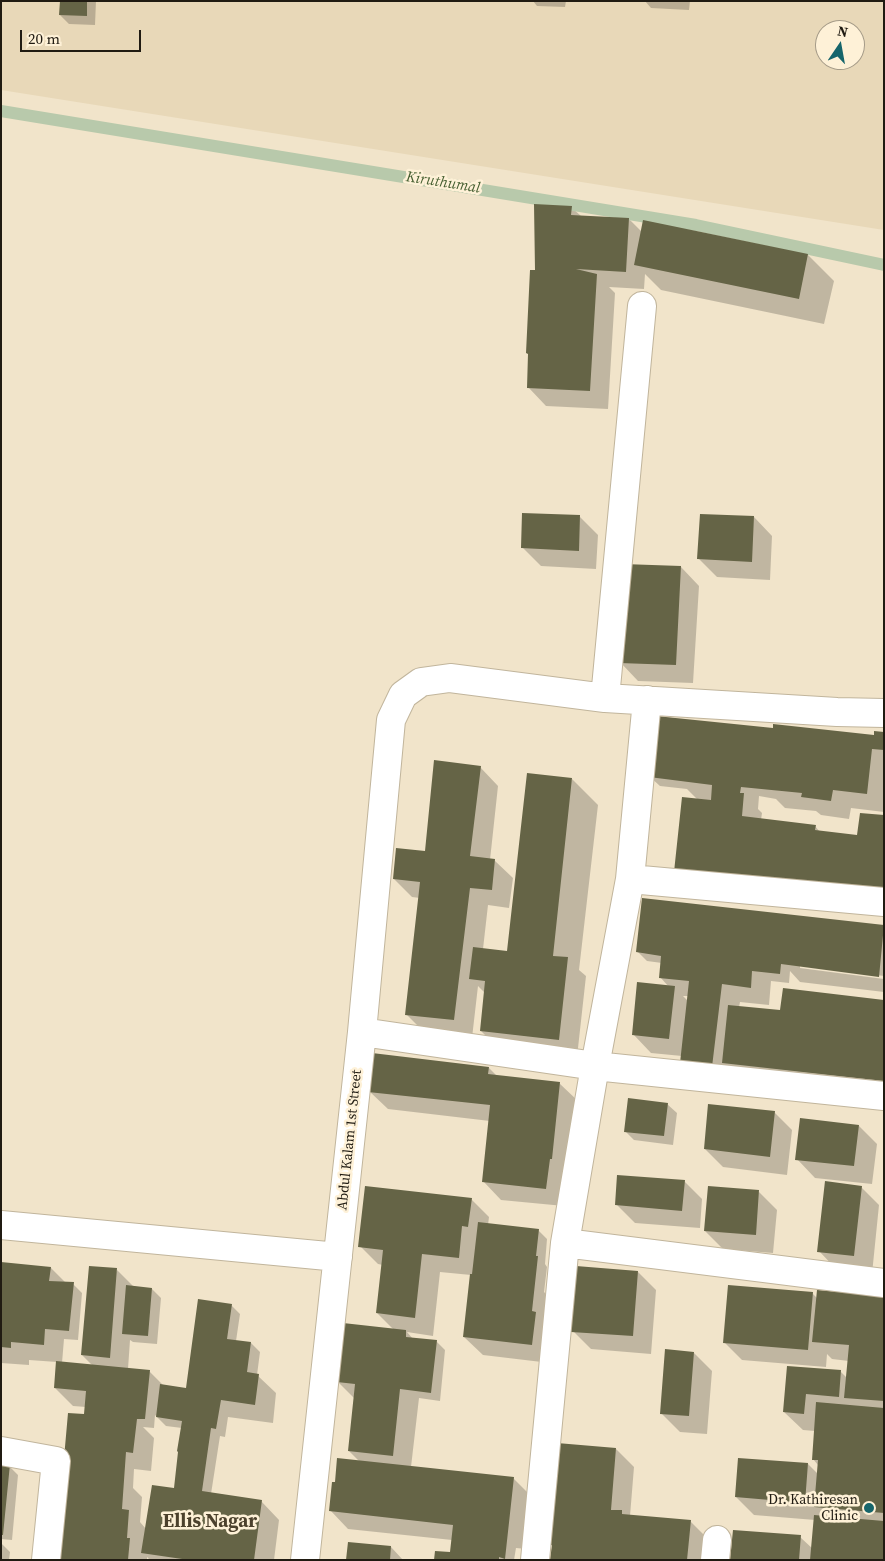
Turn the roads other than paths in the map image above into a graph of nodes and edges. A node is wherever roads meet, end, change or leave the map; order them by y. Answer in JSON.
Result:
{"nodes":[{"id":1,"x":642,"y":306,"type":"dead end"},
{"id":2,"x":605,"y":698,"type":"junction"},
{"id":3,"x":647,"y":700,"type":"junction"},
{"id":4,"x":884,"y":713,"type":"edge"},
{"id":5,"x":630,"y":879,"type":"junction"},
{"id":6,"x":884,"y":902,"type":"edge"},
{"id":7,"x":362,"y":1032,"type":"junction"},
{"id":8,"x":595,"y":1066,"type":"junction"},
{"id":9,"x":884,"y":1096,"type":"edge"},
{"id":10,"x":1,"y":1225,"type":"edge"},
{"id":11,"x":565,"y":1243,"type":"junction"},
{"id":12,"x":338,"y":1257,"type":"junction"},
{"id":13,"x":884,"y":1283,"type":"edge"},
{"id":14,"x":1,"y":1451,"type":"edge"},
{"id":15,"x":46,"y":1560,"type":"edge"},
{"id":16,"x":305,"y":1560,"type":"edge"},
{"id":17,"x":535,"y":1560,"type":"edge"}],
"edges":[{"from":1,"to":2,"type":"street"},
{"from":2,"to":3,"type":"street"},
{"from":2,"to":7,"type":"street","name":"Abdul Kalam 1st Street"},
{"from":3,"to":4,"type":"street"},
{"from":3,"to":5,"type":"street"},
{"from":5,"to":6,"type":"street"},
{"from":5,"to":8,"type":"street"},
{"from":7,"to":8,"type":"street"},
{"from":7,"to":12,"type":"street","name":"Abdul Kalam 1st Street"},
{"from":8,"to":9,"type":"street"},
{"from":8,"to":11,"type":"street"},
{"from":10,"to":12,"type":"street"},
{"from":11,"to":13,"type":"street"},
{"from":11,"to":17,"type":"street"},
{"from":12,"to":16,"type":"street","name":"Abdul Kalam 1st Street"},
{"from":14,"to":15,"type":"street"}]}
